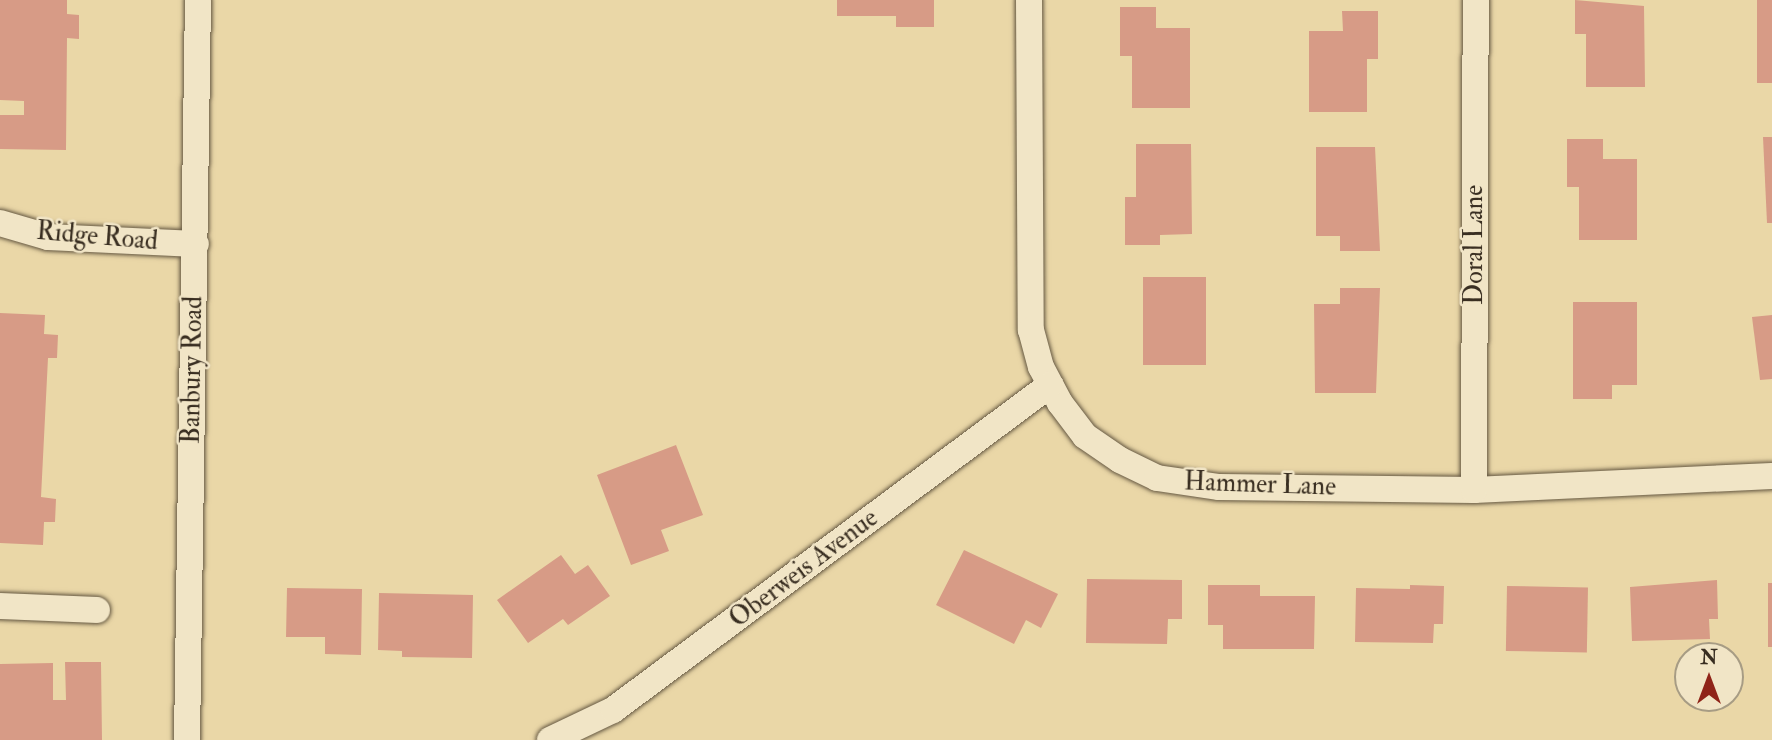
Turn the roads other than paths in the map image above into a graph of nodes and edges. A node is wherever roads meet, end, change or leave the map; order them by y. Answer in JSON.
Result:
{"nodes":[{"id":1,"x":198,"y":0,"type":"edge"},
{"id":2,"x":1030,"y":0,"type":"edge"},
{"id":3,"x":1476,"y":0,"type":"edge"},
{"id":4,"x":0,"y":223,"type":"edge"},
{"id":5,"x":196,"y":244,"type":"junction"},
{"id":6,"x":1050,"y":385,"type":"junction"},
{"id":7,"x":1772,"y":476,"type":"edge"},
{"id":8,"x":1474,"y":490,"type":"junction"},
{"id":9,"x":0,"y":606,"type":"edge"},
{"id":10,"x":97,"y":610,"type":"dead end"},
{"id":11,"x":187,"y":740,"type":"edge"},
{"id":12,"x":551,"y":740,"type":"edge"}],
"edges":[{"from":1,"to":5,"type":"street","name":"Banbury Road"},
{"from":2,"to":6,"type":"street","name":"Hammer Lane"},
{"from":3,"to":8,"type":"street","name":"Doral Lane"},
{"from":4,"to":5,"type":"street","name":"Ridge Road"},
{"from":5,"to":11,"type":"street","name":"Banbury Road"},
{"from":6,"to":8,"type":"street","name":"Hammer Lane"},
{"from":6,"to":12,"type":"street","name":"Oberweis Avenue"},
{"from":7,"to":8,"type":"street","name":"Hammer Lane"},
{"from":9,"to":10,"type":"street"}]}
